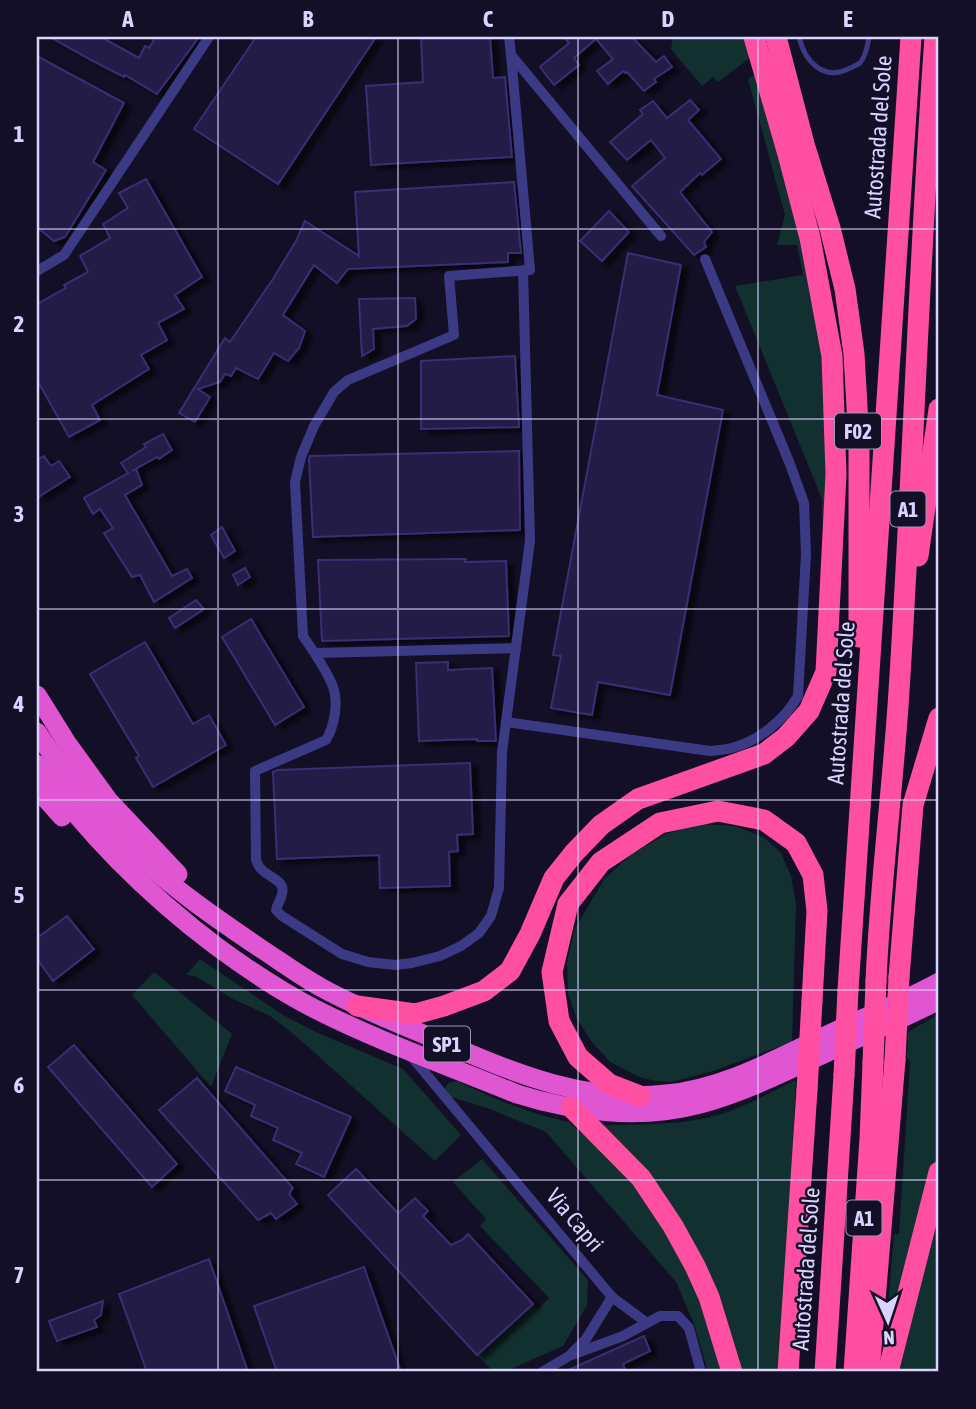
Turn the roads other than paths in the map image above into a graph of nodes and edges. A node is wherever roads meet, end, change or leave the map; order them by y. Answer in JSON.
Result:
{"nodes":[{"id":1,"x":209,"y":37,"type":"edge"},
{"id":2,"x":509,"y":37,"type":"edge"},
{"id":3,"x":754,"y":37,"type":"edge"},
{"id":4,"x":776,"y":37,"type":"edge"},
{"id":5,"x":799,"y":37,"type":"edge"},
{"id":6,"x":869,"y":37,"type":"edge"},
{"id":7,"x":911,"y":37,"type":"edge"},
{"id":8,"x":935,"y":37,"type":"edge"},
{"id":9,"x":511,"y":55,"type":"junction"},
{"id":10,"x":661,"y":236,"type":"dead end"},
{"id":11,"x":705,"y":259,"type":"dead end"},
{"id":12,"x":523,"y":270,"type":"junction"},
{"id":13,"x":37,"y":271,"type":"edge"},
{"id":14,"x":939,"y":409,"type":"edge"},
{"id":15,"x":516,"y":648,"type":"junction"},
{"id":16,"x":316,"y":653,"type":"junction"},
{"id":17,"x":899,"y":693,"type":"junction"},
{"id":18,"x":37,"y":695,"type":"edge"},
{"id":19,"x":939,"y":718,"type":"edge"},
{"id":20,"x":506,"y":722,"type":"junction"},
{"id":21,"x":37,"y":732,"type":"edge"},
{"id":22,"x":37,"y":764,"type":"edge"},
{"id":23,"x":37,"y":789,"type":"edge"},
{"id":24,"x":859,"y":835,"type":"junction"},
{"id":25,"x":146,"y":888,"type":"junction"},
{"id":26,"x":227,"y":925,"type":"junction"},
{"id":27,"x":939,"y":982,"type":"edge"},
{"id":28,"x":939,"y":1000,"type":"edge"},
{"id":29,"x":357,"y":1006,"type":"junction"},
{"id":30,"x":404,"y":1048,"type":"junction"},
{"id":31,"x":640,"y":1096,"type":"junction"},
{"id":32,"x":572,"y":1107,"type":"junction"},
{"id":33,"x":939,"y":1172,"type":"edge"},
{"id":34,"x":612,"y":1297,"type":"junction"},
{"id":35,"x":646,"y":1323,"type":"junction"},
{"id":36,"x":569,"y":1356,"type":"junction"},
{"id":37,"x":542,"y":1372,"type":"edge"},
{"id":38,"x":701,"y":1372,"type":"edge"},
{"id":39,"x":732,"y":1372,"type":"edge"},
{"id":40,"x":788,"y":1372,"type":"edge"},
{"id":41,"x":825,"y":1372,"type":"edge"},
{"id":42,"x":854,"y":1372,"type":"edge"},
{"id":43,"x":869,"y":1372,"type":"edge"},
{"id":44,"x":888,"y":1372,"type":"edge"}],
"edges":[{"from":1,"to":13,"type":"street"},
{"from":2,"to":9,"type":"street"},
{"from":3,"to":29,"type":"highway"},
{"from":4,"to":24,"type":"highway","number":"F02"},
{"from":5,"to":6,"type":"lane"},
{"from":7,"to":24,"type":"highway","name":"Autostrada del Sole","number":"A1"},
{"from":8,"to":17,"type":"highway","number":"A1"},
{"from":9,"to":10,"type":"street"},
{"from":9,"to":12,"type":"street"},
{"from":11,"to":20,"type":"street"},
{"from":12,"to":15,"type":"street"},
{"from":12,"to":16,"type":"street"},
{"from":14,"to":17,"type":"highway"},
{"from":15,"to":16,"type":"street"},
{"from":15,"to":20,"type":"street"},
{"from":16,"to":20,"type":"street"},
{"from":17,"to":42,"type":"highway","number":"A1","bridge":true},
{"from":18,"to":26,"type":"highway"},
{"from":19,"to":43,"type":"highway","bridge":true},
{"from":21,"to":26,"type":"highway","number":"SP1"},
{"from":22,"to":25,"type":"highway","number":"SP1"},
{"from":23,"to":25,"type":"highway"},
{"from":24,"to":41,"type":"highway","name":"Autostrada del Sole","number":"A1","bridge":true},
{"from":25,"to":30,"type":"highway","number":"SP1"},
{"from":26,"to":29,"type":"highway","number":"SP1"},
{"from":27,"to":31,"type":"highway","number":"SP1"},
{"from":28,"to":32,"type":"highway","number":"SP1"},
{"from":29,"to":31,"type":"highway","number":"SP1"},
{"from":30,"to":32,"type":"highway","number":"SP1"},
{"from":30,"to":34,"type":"street","name":"Via Capri"},
{"from":31,"to":40,"type":"highway","bridge":true},
{"from":32,"to":39,"type":"highway"},
{"from":33,"to":44,"type":"highway"},
{"from":34,"to":35,"type":"street","name":"Via Capri"},
{"from":34,"to":36,"type":"street"},
{"from":35,"to":36,"type":"street"},
{"from":35,"to":38,"type":"street"},
{"from":36,"to":37,"type":"street"}]}
